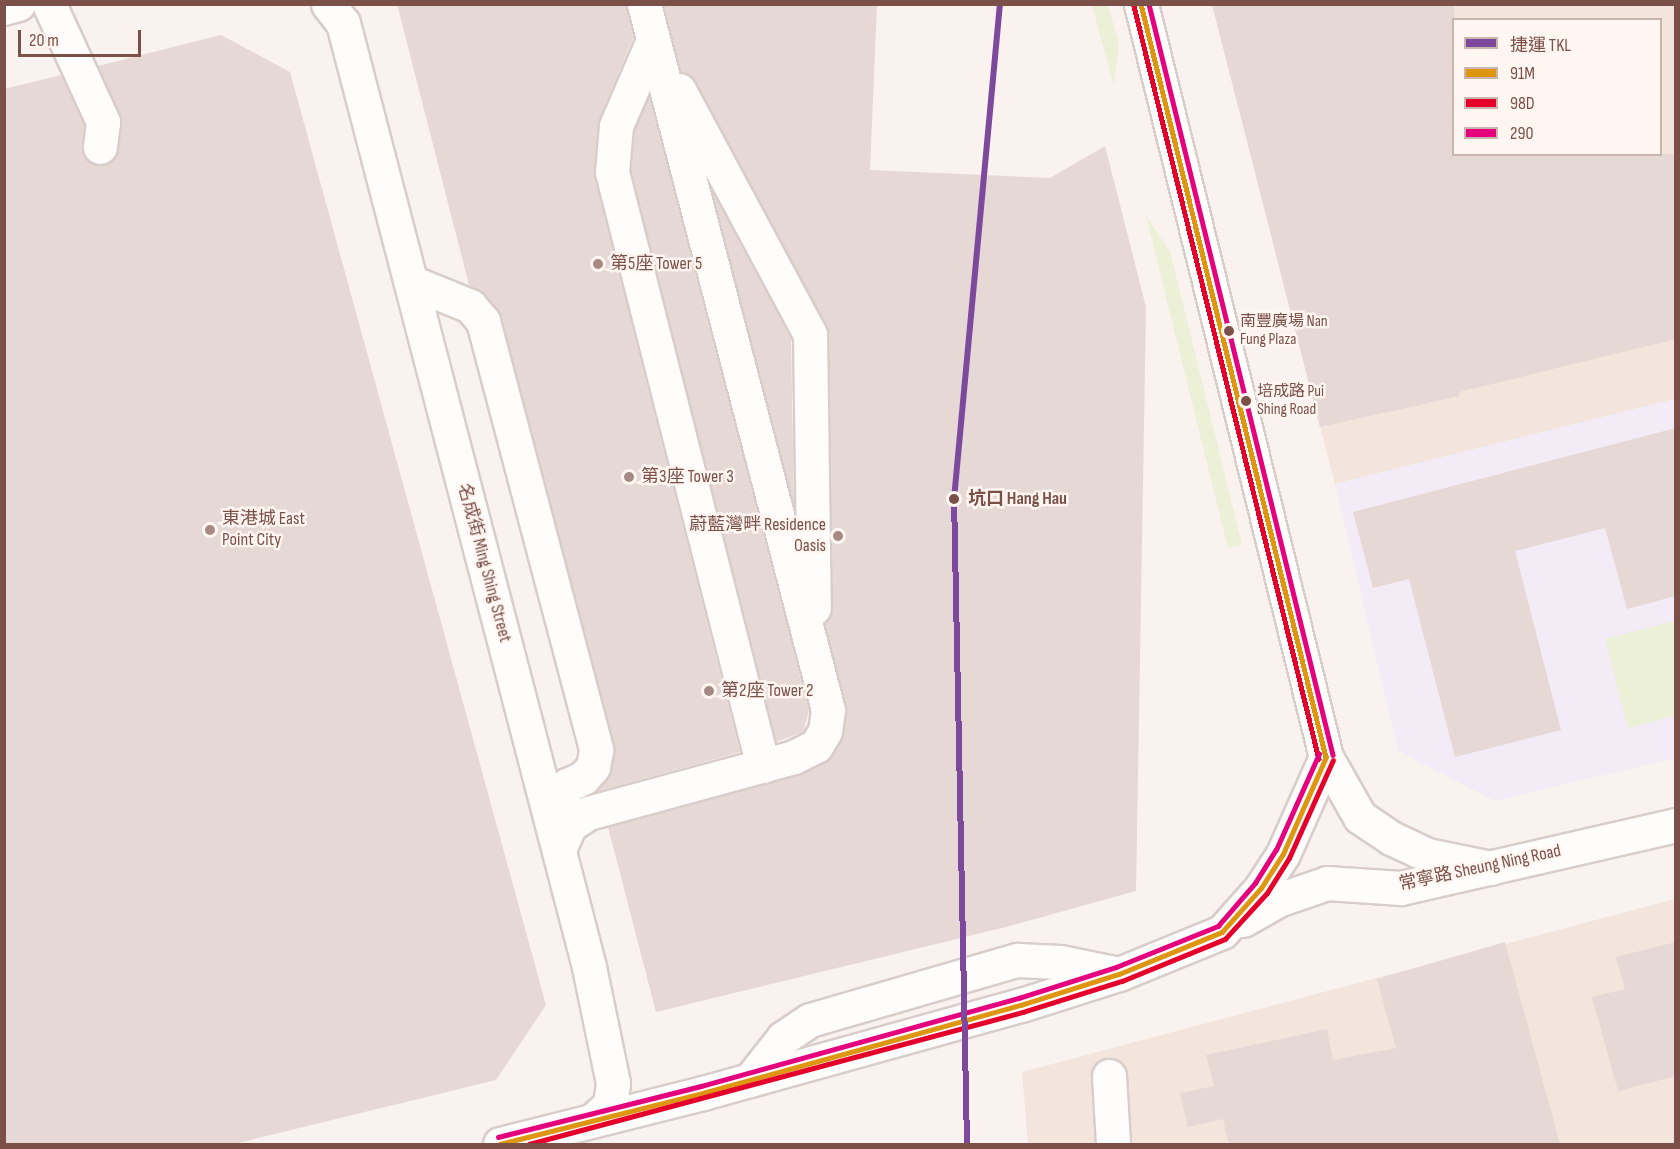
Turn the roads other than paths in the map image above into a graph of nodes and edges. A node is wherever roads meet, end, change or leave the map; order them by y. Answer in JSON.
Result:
{"nodes":[{"id":1,"x":18,"y":4,"type":"edge"},
{"id":2,"x":49,"y":4,"type":"edge"},
{"id":3,"x":328,"y":4,"type":"edge"},
{"id":4,"x":644,"y":4,"type":"edge"},
{"id":5,"x":1141,"y":4,"type":"edge"},
{"id":6,"x":4,"y":8,"type":"edge"},
{"id":7,"x":653,"y":40,"type":"junction"},
{"id":8,"x":100,"y":147,"type":"dead end"},
{"id":9,"x":411,"y":282,"type":"junction"},
{"id":10,"x":816,"y":665,"type":"junction"},
{"id":11,"x":1326,"y":757,"type":"junction"},
{"id":12,"x":763,"y":766,"type":"junction"},
{"id":13,"x":1676,"y":825,"type":"edge"},
{"id":14,"x":560,"y":847,"type":"junction"},
{"id":15,"x":1491,"y":868,"type":"junction"},
{"id":16,"x":1222,"y":932,"type":"junction"},
{"id":17,"x":1119,"y":974,"type":"junction"},
{"id":18,"x":1109,"y":1076,"type":"dead end"},
{"id":19,"x":750,"y":1080,"type":"junction"},
{"id":20,"x":593,"y":1120,"type":"junction"},
{"id":21,"x":500,"y":1144,"type":"edge"},
{"id":22,"x":1113,"y":1144,"type":"edge"}],
"edges":[{"from":1,"to":6,"type":"street"},
{"from":2,"to":8,"type":"street"},
{"from":3,"to":9,"type":"street","name":"名成街 Ming Shing Street"},
{"from":4,"to":7,"type":"street"},
{"from":5,"to":11,"type":"street"},
{"from":7,"to":10,"type":"street"},
{"from":7,"to":10,"type":"street"},
{"from":7,"to":12,"type":"street"},
{"from":9,"to":14,"type":"street","name":"名成街 Ming Shing Street"},
{"from":9,"to":14,"type":"street"},
{"from":10,"to":12,"type":"street"},
{"from":11,"to":15,"type":"street"},
{"from":11,"to":16,"type":"street","name":"常寧路 Sheung Ning Road"},
{"from":12,"to":14,"type":"street"},
{"from":13,"to":15,"type":"street","name":"常寧路 Sheung Ning Road"},
{"from":14,"to":20,"type":"street","name":"名成街 Ming Shing Street"},
{"from":15,"to":16,"type":"street","name":"常寧路 Sheung Ning Road"},
{"from":16,"to":17,"type":"street","name":"常寧路 Sheung Ning Road"},
{"from":17,"to":19,"type":"street","name":"常寧路 Sheung Ning Road"},
{"from":17,"to":19,"type":"street"},
{"from":18,"to":22,"type":"street"},
{"from":19,"to":20,"type":"street","name":"常寧路 Sheung Ning Road"},
{"from":20,"to":21,"type":"street","name":"常寧路 Sheung Ning Road"}]}
